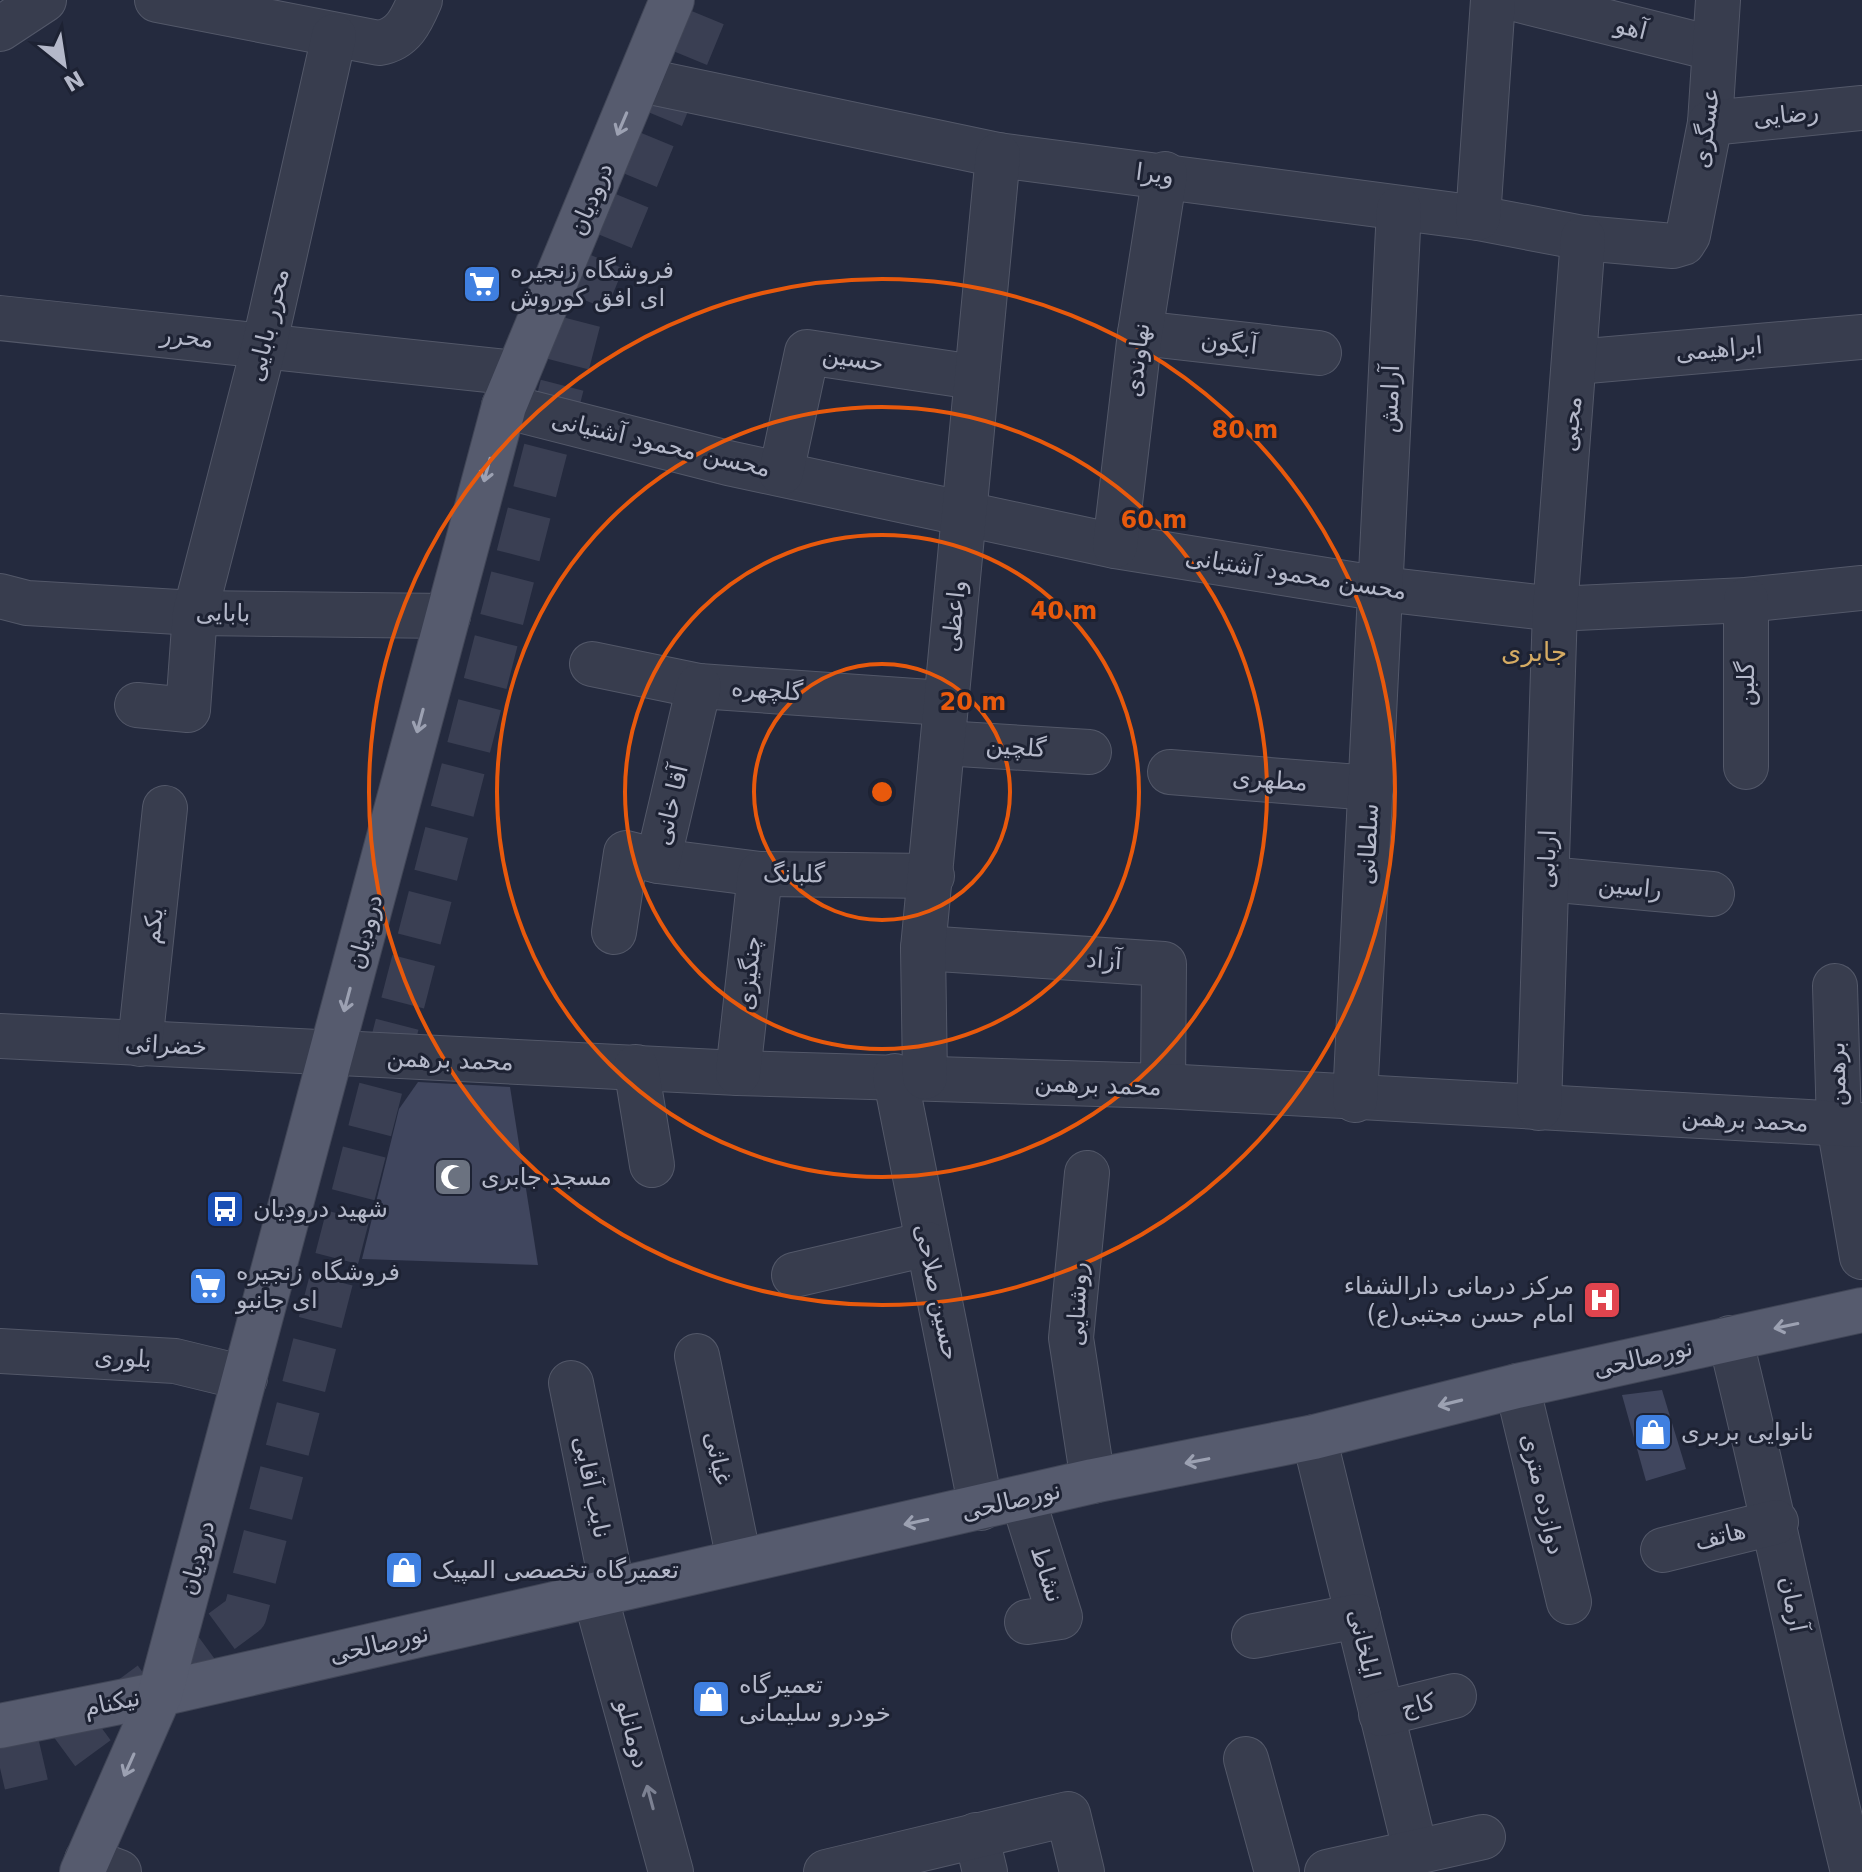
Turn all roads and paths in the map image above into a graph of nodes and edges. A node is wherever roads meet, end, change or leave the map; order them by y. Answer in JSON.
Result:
{"nodes":[{"id":1,"x":44,"y":0,"type":"edge"},
{"id":2,"x":420,"y":0,"type":"edge"},
{"id":3,"x":672,"y":0,"type":"edge"},
{"id":4,"x":1493,"y":0,"type":"edge"},
{"id":5,"x":1519,"y":0,"type":"edge"},
{"id":6,"x":1718,"y":0,"type":"edge"},
{"id":7,"x":180,"y":2,"type":"edge"},
{"id":8,"x":0,"y":29,"type":"edge"},
{"id":9,"x":334,"y":36,"type":"junction"},
{"id":10,"x":1696,"y":44,"type":"dead end"},
{"id":11,"x":641,"y":80,"type":"junction"},
{"id":12,"x":1862,"y":108,"type":"edge"},
{"id":13,"x":1710,"y":123,"type":"junction"},
{"id":14,"x":998,"y":155,"type":"junction"},
{"id":15,"x":1165,"y":174,"type":"junction"},
{"id":16,"x":1399,"y":209,"type":"junction"},
{"id":17,"x":1478,"y":218,"type":"junction"},
{"id":18,"x":1583,"y":238,"type":"junction"},
{"id":19,"x":1673,"y":246,"type":"joint"},
{"id":20,"x":0,"y":318,"type":"edge"},
{"id":21,"x":1140,"y":333,"type":"junction"},
{"id":22,"x":1862,"y":337,"type":"edge"},
{"id":23,"x":264,"y":346,"type":"junction"},
{"id":24,"x":1319,"y":353,"type":"dead end"},
{"id":25,"x":1576,"y":362,"type":"junction"},
{"id":26,"x":974,"y":377,"type":"junction"},
{"id":27,"x":511,"y":389,"type":"junction"},
{"id":28,"x":781,"y":473,"type":"junction"},
{"id":29,"x":965,"y":514,"type":"junction"},
{"id":30,"x":1115,"y":546,"type":"junction"},
{"id":31,"x":1862,"y":588,"type":"edge"},
{"id":32,"x":1382,"y":589,"type":"junction"},
{"id":33,"x":0,"y":596,"type":"edge"},
{"id":34,"x":1746,"y":600,"type":"junction"},
{"id":35,"x":1555,"y":609,"type":"junction"},
{"id":36,"x":195,"y":613,"type":"junction"},
{"id":37,"x":448,"y":616,"type":"junction"},
{"id":38,"x":592,"y":664,"type":"dead end"},
{"id":39,"x":699,"y":686,"type":"junction"},
{"id":40,"x":137,"y":705,"type":"dead end"},
{"id":41,"x":944,"y":723,"type":"junction"},
{"id":42,"x":1089,"y":752,"type":"dead end"},
{"id":43,"x":1746,"y":767,"type":"dead end"},
{"id":44,"x":1170,"y":772,"type":"dead end"},
{"id":45,"x":1371,"y":788,"type":"junction"},
{"id":46,"x":165,"y":808,"type":"dead end"},
{"id":47,"x":658,"y":861,"type":"junction"},
{"id":48,"x":760,"y":874,"type":"junction"},
{"id":49,"x":932,"y":876,"type":"junction"},
{"id":50,"x":1547,"y":879,"type":"junction"},
{"id":51,"x":1712,"y":894,"type":"dead end"},
{"id":52,"x":614,"y":932,"type":"dead end"},
{"id":53,"x":923,"y":948,"type":"junction"},
{"id":54,"x":1835,"y":986,"type":"dead end"},
{"id":55,"x":0,"y":1036,"type":"edge"},
{"id":56,"x":140,"y":1044,"type":"junction"},
{"id":57,"x":333,"y":1055,"type":"junction"},
{"id":58,"x":636,"y":1067,"type":"junction"},
{"id":59,"x":738,"y":1073,"type":"junction"},
{"id":60,"x":910,"y":1077,"type":"junction"},
{"id":61,"x":1163,"y":1086,"type":"junction"},
{"id":62,"x":1355,"y":1100,"type":"junction"},
{"id":63,"x":1539,"y":1108,"type":"junction"},
{"id":64,"x":1850,"y":1125,"type":"edge"},
{"id":65,"x":652,"y":1165,"type":"dead end"},
{"id":66,"x":1087,"y":1173,"type":"dead end"},
{"id":67,"x":927,"y":1244,"type":"junction"},
{"id":68,"x":1862,"y":1257,"type":"edge"},
{"id":69,"x":794,"y":1275,"type":"dead end"},
{"id":70,"x":1862,"y":1310,"type":"edge"},
{"id":71,"x":1730,"y":1338,"type":"junction"},
{"id":72,"x":0,"y":1351,"type":"edge"},
{"id":73,"x":697,"y":1356,"type":"dead end"},
{"id":74,"x":245,"y":1378,"type":"junction"},
{"id":75,"x":571,"y":1383,"type":"dead end"},
{"id":76,"x":1517,"y":1386,"type":"junction"},
{"id":77,"x":1314,"y":1437,"type":"junction"},
{"id":78,"x":1093,"y":1481,"type":"junction"},
{"id":79,"x":1002,"y":1503,"type":"junction"},
{"id":80,"x":1776,"y":1522,"type":"junction"},
{"id":81,"x":1663,"y":1550,"type":"dead end"},
{"id":82,"x":739,"y":1560,"type":"junction"},
{"id":83,"x":604,"y":1593,"type":"junction"},
{"id":84,"x":1569,"y":1602,"type":"dead end"},
{"id":85,"x":1358,"y":1616,"type":"junction"},
{"id":86,"x":1027,"y":1622,"type":"dead end"},
{"id":87,"x":1254,"y":1636,"type":"dead end"},
{"id":88,"x":160,"y":1694,"type":"junction"},
{"id":89,"x":1454,"y":1696,"type":"dead end"},
{"id":90,"x":1381,"y":1714,"type":"junction"},
{"id":91,"x":0,"y":1718,"type":"edge"},
{"id":92,"x":0,"y":1726,"type":"edge"},
{"id":93,"x":1246,"y":1759,"type":"dead end"},
{"id":94,"x":1483,"y":1837,"type":"dead end"},
{"id":95,"x":1415,"y":1849,"type":"junction"},
{"id":96,"x":980,"y":1854,"type":"edge"},
{"id":97,"x":888,"y":1865,"type":"edge"},
{"id":98,"x":96,"y":1868,"type":"edge"},
{"id":99,"x":671,"y":1872,"type":"edge"},
{"id":100,"x":826,"y":1872,"type":"edge"},
{"id":101,"x":1082,"y":1872,"type":"edge"},
{"id":102,"x":1277,"y":1872,"type":"edge"},
{"id":103,"x":1327,"y":1872,"type":"edge"},
{"id":104,"x":1853,"y":1872,"type":"edge"}],
"edges":[{"from":1,"to":8,"type":"street"},
{"from":2,"to":9,"type":"street"},
{"from":3,"to":11,"type":"main road","name":"درودیان"},
{"from":4,"to":17,"type":"street"},
{"from":5,"to":10,"type":"street","name":"آهو"},
{"from":6,"to":13,"type":"street","name":"عسگری"},
{"from":7,"to":9,"type":"street"},
{"from":9,"to":23,"type":"street","name":"محرر بابایی"},
{"from":11,"to":14,"type":"street","name":"ویرا"},
{"from":11,"to":27,"type":"main road","name":"درودیان","one_way":true},
{"from":12,"to":13,"type":"street","name":"رضایی"},
{"from":13,"to":19,"type":"street","name":"عسگری"},
{"from":14,"to":15,"type":"street","name":"ویرا"},
{"from":14,"to":26,"type":"street","name":"واعظی"},
{"from":15,"to":16,"type":"street","name":"ویرا"},
{"from":15,"to":21,"type":"street","name":"نهاوندی"},
{"from":16,"to":17,"type":"street","name":"ویرا"},
{"from":16,"to":32,"type":"street","name":"آرامش"},
{"from":17,"to":18,"type":"street","name":"ویرا"},
{"from":18,"to":19,"type":"street","name":"ویرا"},
{"from":18,"to":25,"type":"street","name":"محبی"},
{"from":20,"to":23,"type":"street","name":"محرر"},
{"from":21,"to":24,"type":"street","name":"آبگون"},
{"from":21,"to":30,"type":"street","name":"نهاوندی"},
{"from":22,"to":25,"type":"street","name":"ابراهیمی"},
{"from":23,"to":27,"type":"street","name":"محرر"},
{"from":23,"to":36,"type":"street","name":"محرر بابایی"},
{"from":25,"to":35,"type":"street","name":"محبی"},
{"from":26,"to":28,"type":"street","name":"حسین"},
{"from":26,"to":29,"type":"street","name":"واعظی"},
{"from":27,"to":28,"type":"street","name":"محسن محمود آشتیانی"},
{"from":27,"to":37,"type":"main road","name":"درودیان","one_way":true},
{"from":28,"to":29,"type":"street","name":"محسن محمود آشتیانی"},
{"from":29,"to":30,"type":"street","name":"محسن محمود آشتیانی"},
{"from":29,"to":41,"type":"street","name":"واعظی"},
{"from":30,"to":32,"type":"street","name":"محسن محمود آشتیانی"},
{"from":31,"to":34,"type":"street","name":"محسن محمود آشتیانی"},
{"from":32,"to":35,"type":"street","name":"محسن محمود آشتیانی"},
{"from":32,"to":45,"type":"street","name":"سلطانی"},
{"from":33,"to":36,"type":"street","name":"بابایی"},
{"from":34,"to":35,"type":"street","name":"محسن محمود آشتیانی"},
{"from":34,"to":43,"type":"street","name":"گلبن"},
{"from":35,"to":50,"type":"street","name":"اربابی"},
{"from":36,"to":37,"type":"street","name":"بابایی"},
{"from":36,"to":40,"type":"street","name":"محرر بابایی"},
{"from":37,"to":57,"type":"main road","name":"درودیان","one_way":true},
{"from":38,"to":39,"type":"street","name":"گلچهره"},
{"from":39,"to":41,"type":"street","name":"گلچهره"},
{"from":39,"to":47,"type":"street","name":"آقا خانی"},
{"from":41,"to":42,"type":"street","name":"گلچین"},
{"from":41,"to":49,"type":"street","name":"واعظی"},
{"from":44,"to":45,"type":"street","name":"مطهری"},
{"from":45,"to":62,"type":"street","name":"سلطانی"},
{"from":46,"to":56,"type":"street","name":"یکم"},
{"from":47,"to":48,"type":"street","name":"گلبانگ"},
{"from":47,"to":52,"type":"street","name":"آقا خانی"},
{"from":48,"to":49,"type":"street","name":"گلبانگ"},
{"from":48,"to":59,"type":"street","name":"چنگیزی"},
{"from":49,"to":53,"type":"street","name":"واعظی"},
{"from":50,"to":51,"type":"street","name":"راسین"},
{"from":50,"to":63,"type":"street","name":"اربابی"},
{"from":53,"to":60,"type":"street","name":"واعظی"},
{"from":53,"to":61,"type":"street","name":"آزاد"},
{"from":54,"to":64,"type":"street","name":"برهمن"},
{"from":55,"to":56,"type":"street","name":"خضرائی"},
{"from":56,"to":57,"type":"street","name":"خضرائی"},
{"from":57,"to":58,"type":"street","name":"محمد برهمن"},
{"from":57,"to":74,"type":"main road","name":"درودیان"},
{"from":58,"to":59,"type":"street","name":"محمد برهمن"},
{"from":58,"to":65,"type":"street"},
{"from":59,"to":60,"type":"street","name":"محمد برهمن"},
{"from":60,"to":61,"type":"street","name":"محمد برهمن"},
{"from":60,"to":67,"type":"street","name":"حسین صلاحی"},
{"from":61,"to":62,"type":"street","name":"محمد برهمن"},
{"from":62,"to":63,"type":"street","name":"محمد برهمن"},
{"from":63,"to":64,"type":"street","name":"محمد برهمن"},
{"from":64,"to":68,"type":"street","name":"برهمن"},
{"from":66,"to":78,"type":"street","name":"روشنایی"},
{"from":67,"to":69,"type":"street"},
{"from":67,"to":79,"type":"street","name":"حسین صلاحی"},
{"from":70,"to":71,"type":"main road","name":"نورصالحی","one_way":true},
{"from":71,"to":76,"type":"main road","name":"نورصالحی"},
{"from":71,"to":80,"type":"street","name":"آرمان"},
{"from":72,"to":74,"type":"street","name":"بلوری"},
{"from":73,"to":82,"type":"street","name":"غیاثی"},
{"from":74,"to":88,"type":"main road","name":"درودیان"},
{"from":75,"to":83,"type":"street","name":"نایب آقایی"},
{"from":76,"to":77,"type":"main road","name":"نورصالحی","one_way":true},
{"from":76,"to":84,"type":"street","name":"دوازده متری"},
{"from":77,"to":78,"type":"main road","name":"نورصالحی","one_way":true},
{"from":77,"to":85,"type":"street","name":"ایلخانی"},
{"from":78,"to":79,"type":"main road","name":"نورصالحی"},
{"from":79,"to":82,"type":"main road","name":"نورصالحی","one_way":true},
{"from":79,"to":86,"type":"street","name":"نشاط"},
{"from":80,"to":81,"type":"street","name":"هاتف"},
{"from":80,"to":104,"type":"street","name":"آرمان"},
{"from":82,"to":83,"type":"main road","name":"نورصالحی"},
{"from":83,"to":88,"type":"main road","name":"نورصالحی"},
{"from":99,"to":83,"type":"street","name":"دومانلو","one_way":true},
{"from":85,"to":87,"type":"street"},
{"from":85,"to":90,"type":"street","name":"ایلخانی"},
{"from":88,"to":91,"type":"main road","name":"نیکنام"},
{"from":88,"to":92,"type":"main road","name":"نیکنام"},
{"from":88,"to":98,"type":"main road","name":"درودیان","one_way":true},
{"from":89,"to":90,"type":"street","name":"کاج"},
{"from":90,"to":95,"type":"street","name":"ایلخانی"},
{"from":93,"to":102,"type":"street"},
{"from":94,"to":95,"type":"street"},
{"from":95,"to":103,"type":"street"},
{"from":96,"to":97,"type":"street"},
{"from":96,"to":101,"type":"street"},
{"from":97,"to":100,"type":"street"}]}
